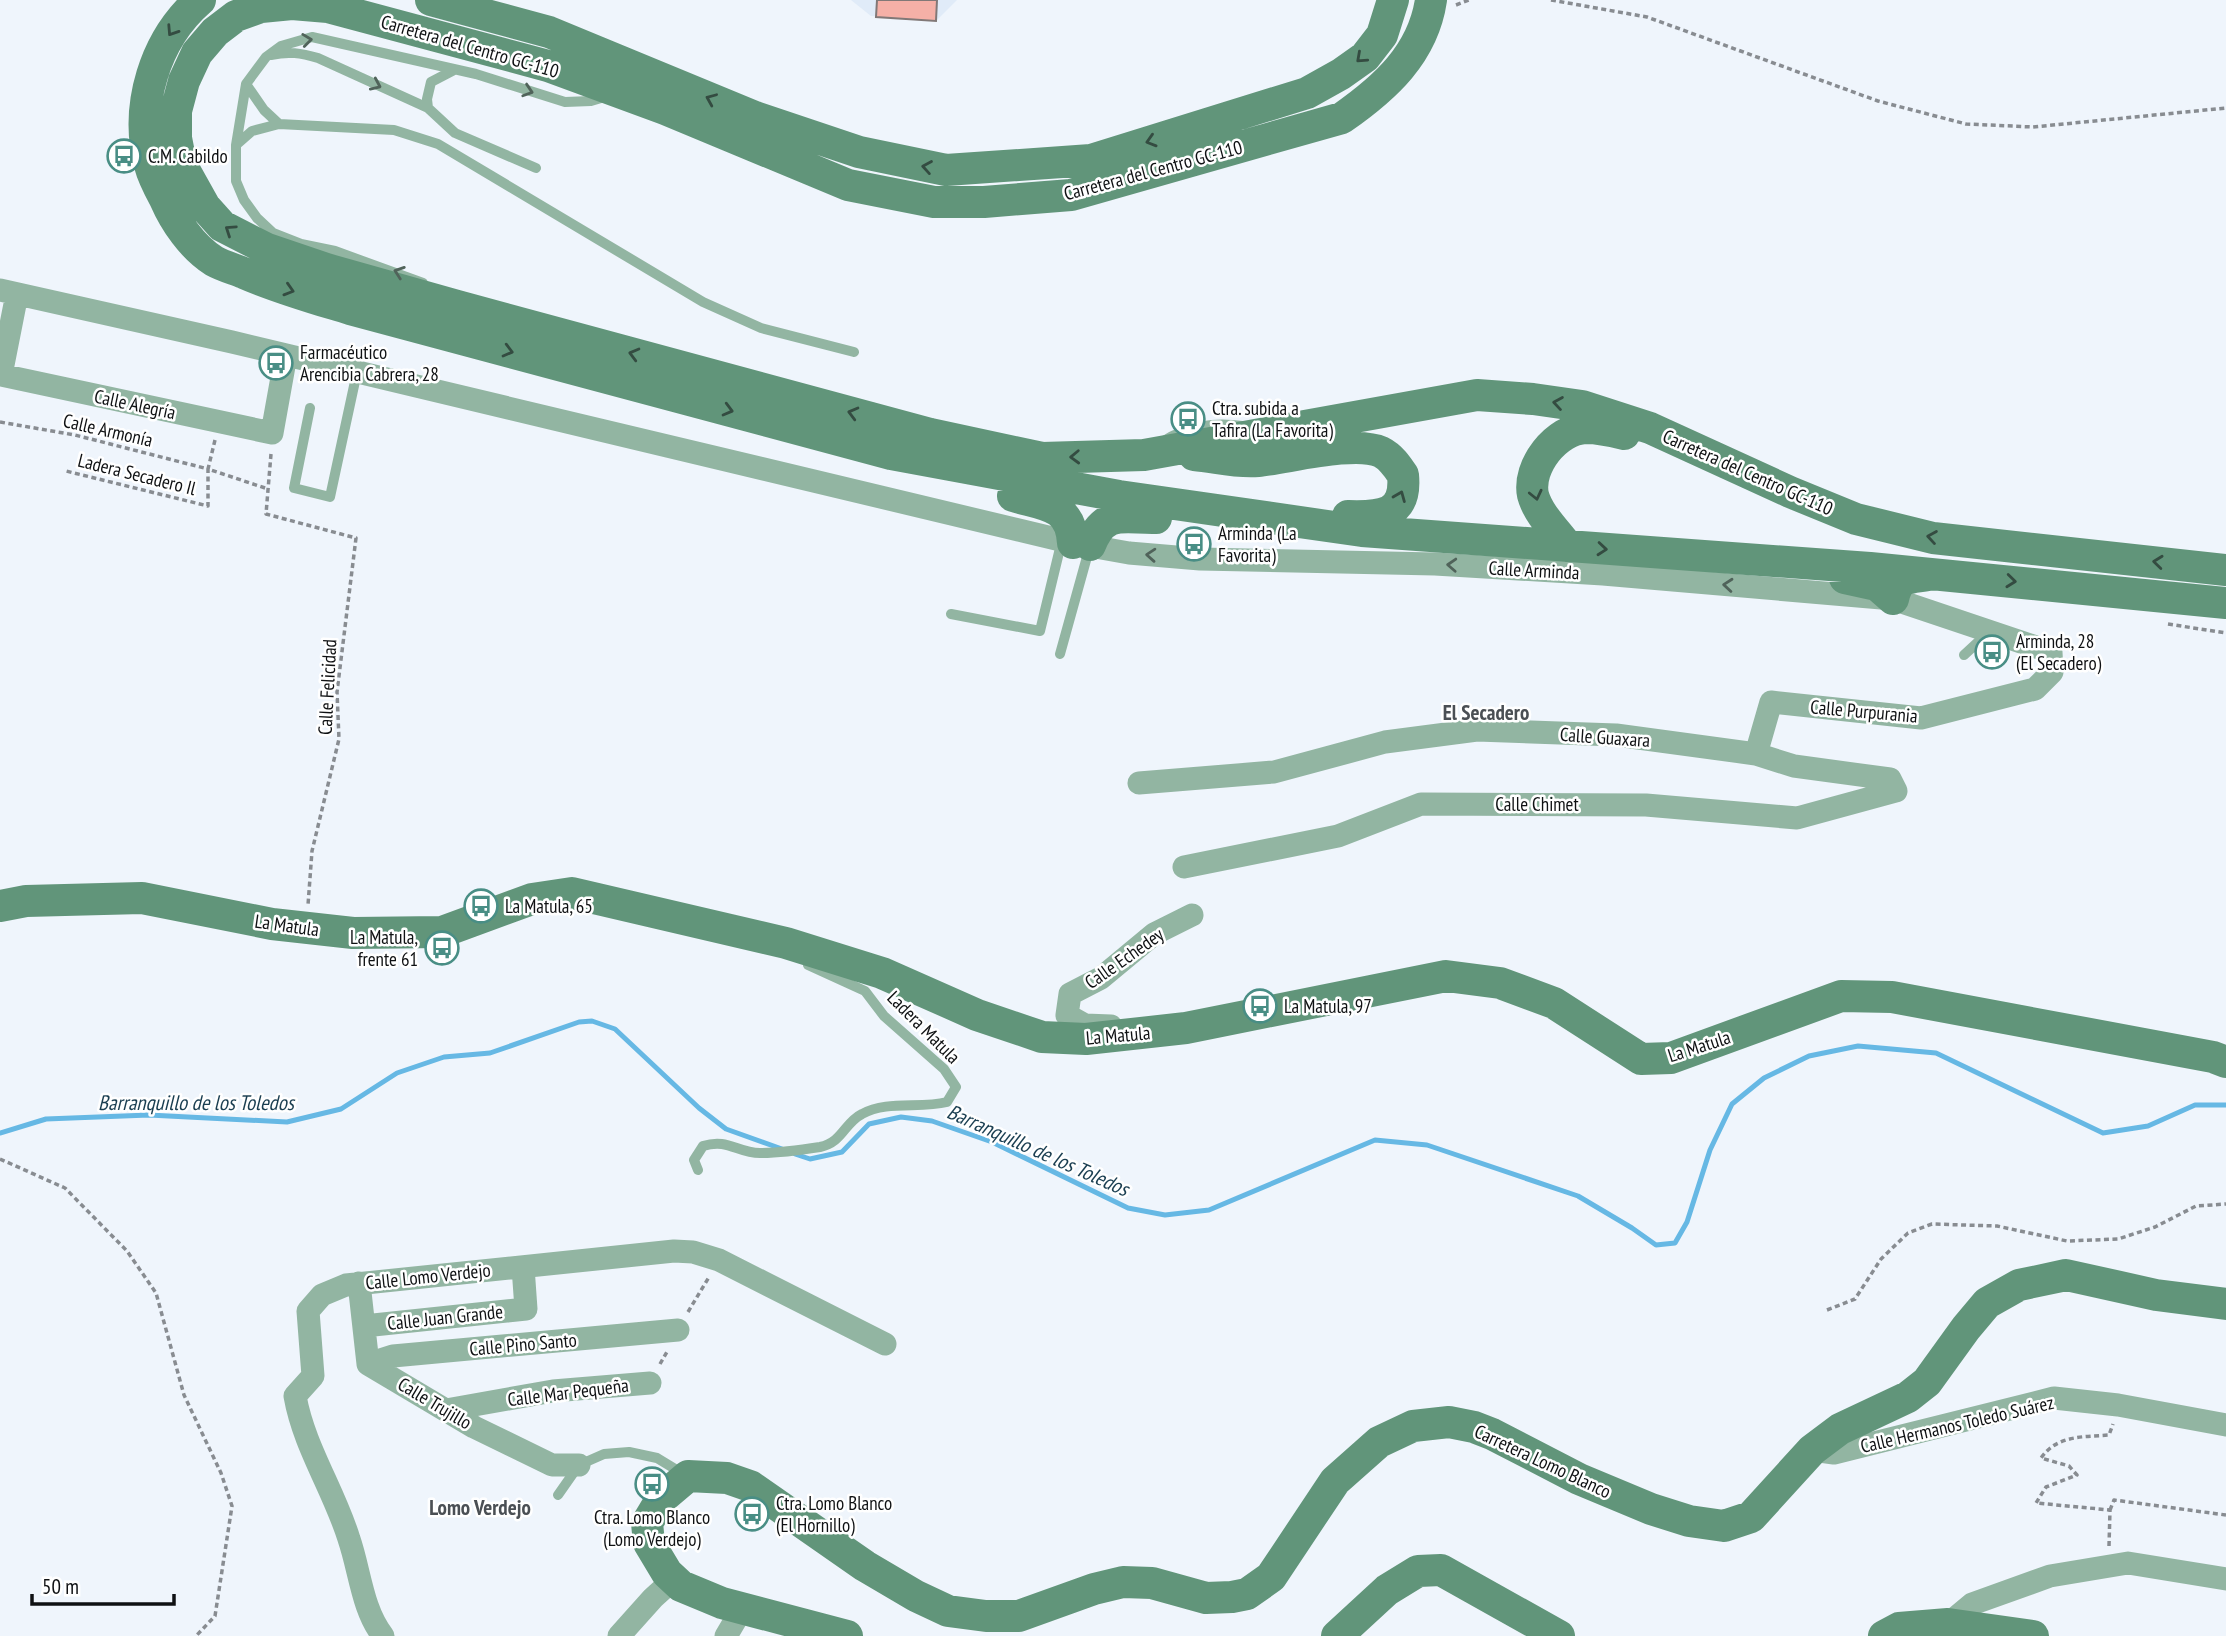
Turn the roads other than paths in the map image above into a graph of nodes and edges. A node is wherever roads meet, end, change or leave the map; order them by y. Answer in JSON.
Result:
{"nodes":[{"id":1,"x":200,"y":0,"type":"edge"},
{"id":2,"x":431,"y":0,"type":"edge"},
{"id":3,"x":1393,"y":0,"type":"edge"},
{"id":4,"x":1431,"y":0,"type":"edge"},
{"id":5,"x":265,"y":57,"type":"junction"},
{"id":6,"x":454,"y":70,"type":"junction"},
{"id":7,"x":246,"y":84,"type":"junction"},
{"id":8,"x":621,"y":92,"type":"junction"},
{"id":9,"x":428,"y":108,"type":"junction"},
{"id":10,"x":279,"y":124,"type":"junction"},
{"id":11,"x":236,"y":145,"type":"junction"},
{"id":12,"x":536,"y":168,"type":"dead end"},
{"id":13,"x":149,"y":193,"type":"dead end"},
{"id":14,"x":173,"y":216,"type":"junction"},
{"id":15,"x":9,"y":292,"type":"edge"},
{"id":16,"x":457,"y":306,"type":"junction"},
{"id":17,"x":854,"y":352,"type":"dead end"},
{"id":18,"x":286,"y":355,"type":"junction"},
{"id":19,"x":357,"y":372,"type":"junction"},
{"id":20,"x":310,"y":408,"type":"dead end"},
{"id":21,"x":1152,"y":453,"type":"junction"},
{"id":22,"x":1703,"y":453,"type":"junction"},
{"id":23,"x":948,"y":466,"type":"junction"},
{"id":24,"x":1219,"y":511,"type":"junction"},
{"id":25,"x":1075,"y":543,"type":"junction"},
{"id":26,"x":1567,"y":546,"type":"junction"},
{"id":27,"x":1636,"y":552,"type":"junction"},
{"id":28,"x":2226,"y":570,"type":"edge"},
{"id":29,"x":1936,"y":574,"type":"junction"},
{"id":30,"x":1894,"y":599,"type":"junction"},
{"id":31,"x":2226,"y":603,"type":"edge"},
{"id":32,"x":951,"y":614,"type":"dead end"},
{"id":33,"x":1990,"y":631,"type":"junction"},
{"id":34,"x":2052,"y":652,"type":"joint"},
{"id":35,"x":1060,"y":654,"type":"dead end"},
{"id":36,"x":1964,"y":655,"type":"dead end"},
{"id":37,"x":1756,"y":754,"type":"junction"},
{"id":38,"x":1139,"y":783,"type":"dead end"},
{"id":39,"x":1896,"y":791,"type":"joint"},
{"id":40,"x":1184,"y":866,"type":"dead end"},
{"id":41,"x":0,"y":906,"type":"edge"},
{"id":42,"x":1192,"y":915,"type":"dead end"},
{"id":43,"x":786,"y":943,"type":"junction"},
{"id":44,"x":1186,"y":1028,"type":"junction"},
{"id":45,"x":2226,"y":1062,"type":"edge"},
{"id":46,"x":698,"y":1170,"type":"dead end"},
{"id":47,"x":523,"y":1267,"type":"junction"},
{"id":48,"x":359,"y":1283,"type":"junction"},
{"id":49,"x":2226,"y":1304,"type":"edge"},
{"id":50,"x":364,"y":1326,"type":"junction"},
{"id":51,"x":678,"y":1330,"type":"dead end"},
{"id":52,"x":885,"y":1344,"type":"dead end"},
{"id":53,"x":368,"y":1364,"type":"junction"},
{"id":54,"x":650,"y":1383,"type":"dead end"},
{"id":55,"x":446,"y":1410,"type":"junction"},
{"id":56,"x":2226,"y":1425,"type":"edge"},
{"id":57,"x":1812,"y":1450,"type":"junction"},
{"id":58,"x":579,"y":1465,"type":"junction"},
{"id":59,"x":688,"y":1476,"type":"junction"},
{"id":60,"x":558,"y":1495,"type":"dead end"},
{"id":61,"x":674,"y":1579,"type":"junction"},
{"id":62,"x":2226,"y":1579,"type":"edge"},
{"id":63,"x":763,"y":1621,"type":"edge"},
{"id":64,"x":1948,"y":1624,"type":"junction"},
{"id":65,"x":383,"y":1636,"type":"edge"},
{"id":66,"x":619,"y":1636,"type":"edge"},
{"id":67,"x":726,"y":1636,"type":"edge"},
{"id":68,"x":847,"y":1636,"type":"edge"},
{"id":69,"x":1337,"y":1636,"type":"edge"},
{"id":70,"x":1559,"y":1636,"type":"edge"},
{"id":71,"x":1884,"y":1636,"type":"edge"},
{"id":72,"x":2033,"y":1636,"type":"edge"}],
"edges":[{"from":1,"to":14,"type":"main road","one_way":true},
{"from":3,"to":2,"type":"main road","name":"Carretera del Centro GC-110","one_way":true},
{"from":4,"to":8,"type":"main road","name":"Carretera del Centro GC-110"},
{"from":5,"to":6,"type":"lane","one_way":true},
{"from":5,"to":7,"type":"lane"},
{"from":5,"to":9,"type":"lane","one_way":true},
{"from":6,"to":8,"type":"lane","one_way":true},
{"from":6,"to":9,"type":"lane"},
{"from":7,"to":10,"type":"lane"},
{"from":7,"to":11,"type":"lane"},
{"from":16,"to":8,"type":"main road","name":"Carretera del Centro GC-110","one_way":true},
{"from":9,"to":12,"type":"lane"},
{"from":10,"to":11,"type":"lane"},
{"from":10,"to":17,"type":"lane"},
{"from":16,"to":11,"type":"lane","one_way":true},
{"from":13,"to":14,"type":"lane"},
{"from":14,"to":23,"type":"main road","one_way":true},
{"from":15,"to":18,"type":"street","name":"Calle Arminda"},
{"from":15,"to":18,"type":"street","name":"Calle Alegría"},
{"from":21,"to":16,"type":"main road","name":"Carretera del Centro GC-110","one_way":true},
{"from":18,"to":19,"type":"street","name":"Calle Arminda"},
{"from":19,"to":20,"type":"lane"},
{"from":19,"to":25,"type":"street","name":"Calle Arminda"},
{"from":22,"to":21,"type":"main road","name":"Carretera del Centro GC-110","one_way":true},
{"from":24,"to":21,"type":"main road","one_way":true},
{"from":22,"to":26,"type":"main road","one_way":true},
{"from":28,"to":22,"type":"main road","name":"Carretera del Centro GC-110","one_way":true},
{"from":23,"to":24,"type":"main road"},
{"from":23,"to":25,"type":"main road"},
{"from":24,"to":25,"type":"main road"},
{"from":24,"to":26,"type":"main road"},
{"from":30,"to":25,"type":"street","name":"Calle Arminda","one_way":true},
{"from":25,"to":32,"type":"lane"},
{"from":25,"to":35,"type":"lane"},
{"from":26,"to":27,"type":"main road","one_way":true},
{"from":27,"to":29,"type":"main road"},
{"from":27,"to":30,"type":"main road"},
{"from":29,"to":30,"type":"main road"},
{"from":29,"to":31,"type":"main road","one_way":true},
{"from":30,"to":33,"type":"street","name":"Calle Arminda"},
{"from":33,"to":34,"type":"street","name":"Calle Arminda"},
{"from":33,"to":36,"type":"lane"},
{"from":34,"to":37,"type":"street","name":"Calle Purpurania"},
{"from":37,"to":38,"type":"street","name":"Calle Guaxara"},
{"from":37,"to":39,"type":"street","name":"Calle Guaxara"},
{"from":39,"to":40,"type":"street","name":"Calle Chimet"},
{"from":41,"to":43,"type":"main road","name":"La Matula"},
{"from":42,"to":44,"type":"street","name":"Calle Echedey"},
{"from":43,"to":44,"type":"main road","name":"La Matula"},
{"from":43,"to":46,"type":"lane","name":"Ladera Matula"},
{"from":44,"to":45,"type":"main road","name":"La Matula"},
{"from":47,"to":48,"type":"street","name":"Calle Lomo Verdejo"},
{"from":47,"to":50,"type":"street","name":"Calle Juan Grande"},
{"from":47,"to":52,"type":"street","name":"Calle Lomo Verdejo"},
{"from":48,"to":50,"type":"street"},
{"from":48,"to":65,"type":"street","name":"Calle Lomo Verdejo"},
{"from":49,"to":57,"type":"main road","name":"Carretera Lomo Blanco"},
{"from":50,"to":53,"type":"street"},
{"from":51,"to":53,"type":"street","name":"Calle Pino Santo"},
{"from":53,"to":55,"type":"street","name":"Calle Trujillo"},
{"from":54,"to":55,"type":"street","name":"Calle Mar Pequeña"},
{"from":55,"to":58,"type":"street","name":"Calle Trujillo"},
{"from":56,"to":57,"type":"street","name":"Calle Hermanos Toledo Suárez"},
{"from":57,"to":59,"type":"main road","name":"Carretera Lomo Blanco"},
{"from":58,"to":59,"type":"lane","name":"Calle Trujillo"},
{"from":58,"to":60,"type":"lane"},
{"from":59,"to":61,"type":"main road"},
{"from":61,"to":63,"type":"main road"},
{"from":61,"to":66,"type":"street"},
{"from":62,"to":64,"type":"street"},
{"from":63,"to":67,"type":"street"},
{"from":63,"to":68,"type":"main road"},
{"from":64,"to":71,"type":"main road"},
{"from":64,"to":72,"type":"main road"},
{"from":69,"to":70,"type":"main road"}]}
